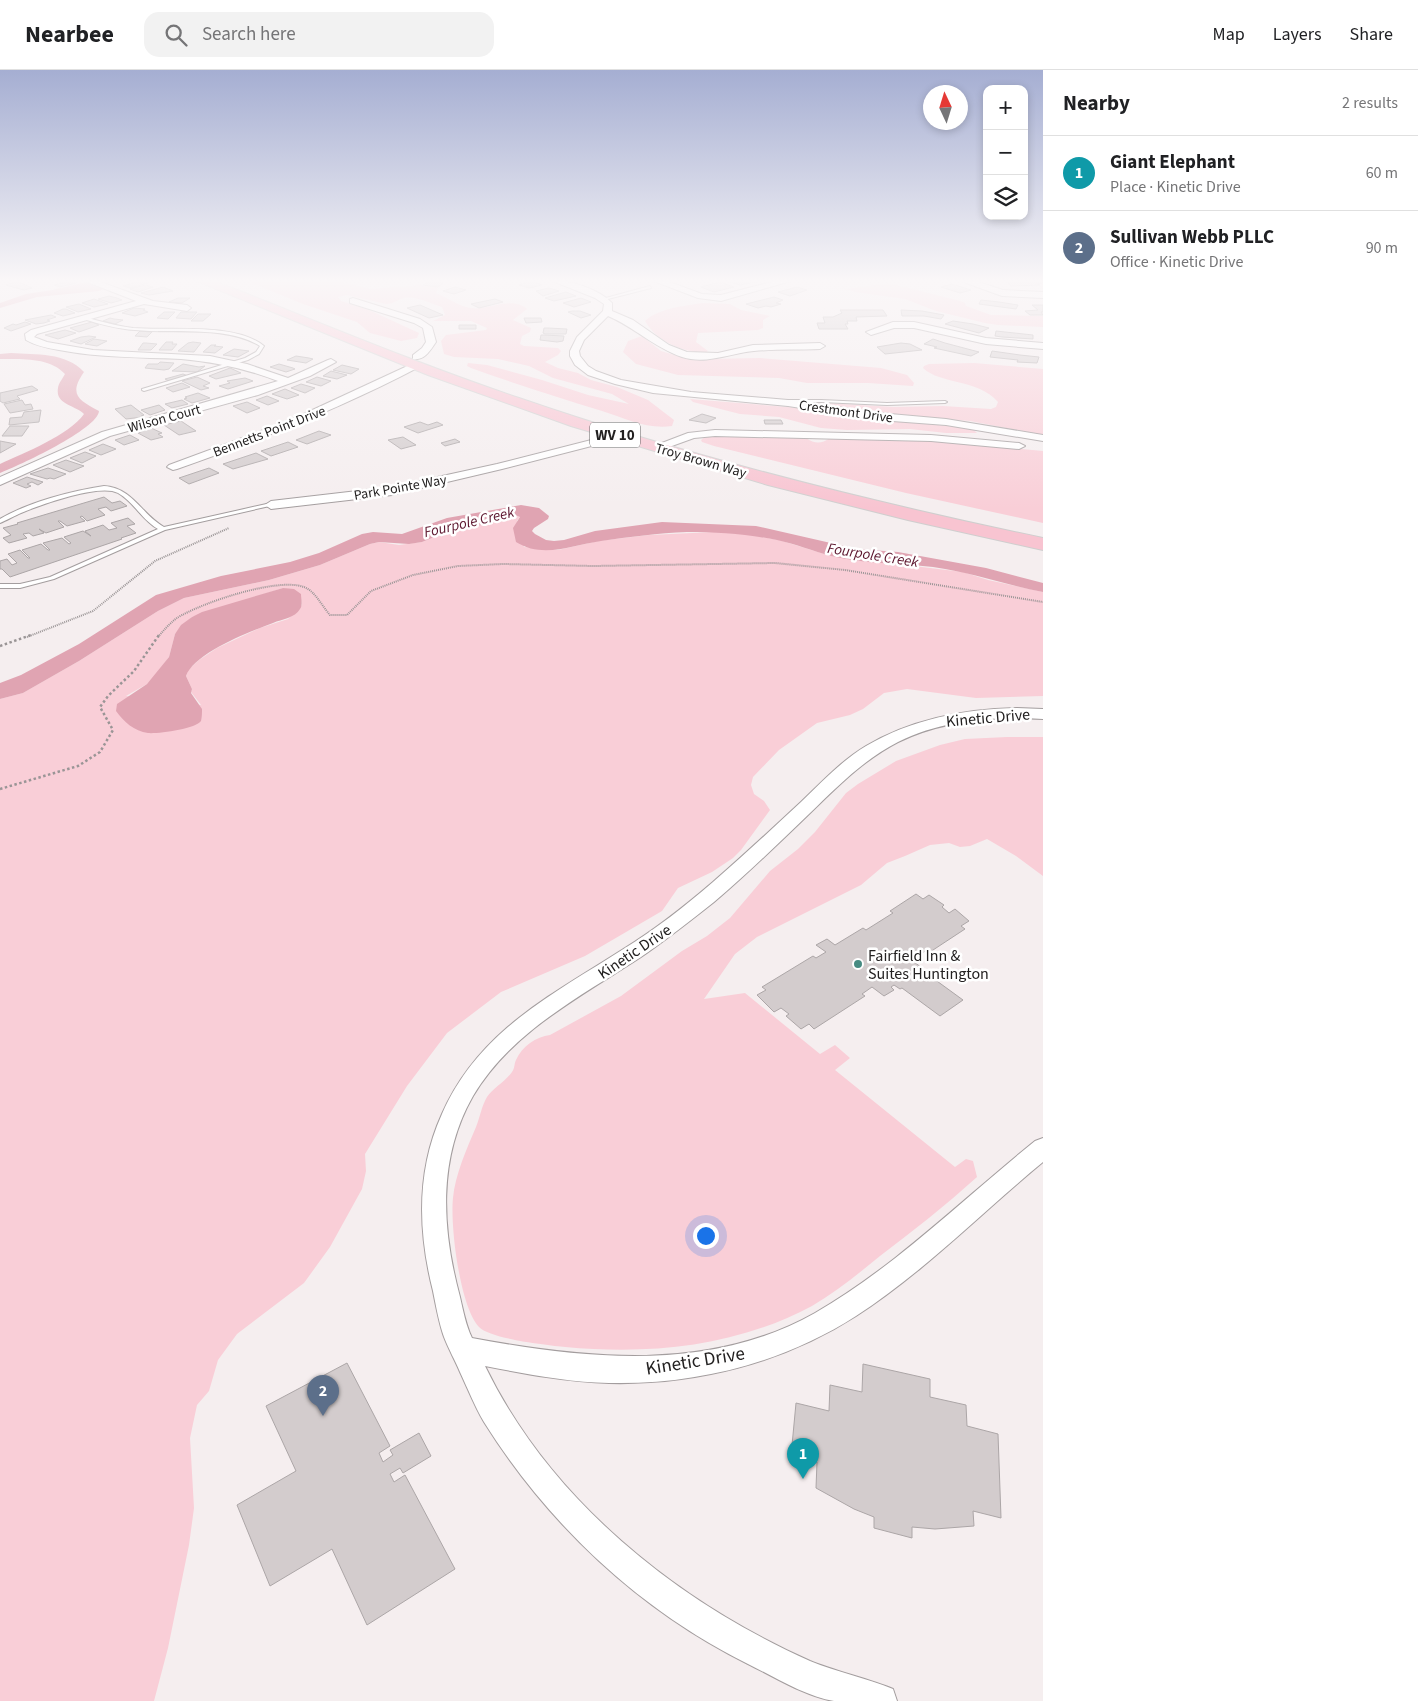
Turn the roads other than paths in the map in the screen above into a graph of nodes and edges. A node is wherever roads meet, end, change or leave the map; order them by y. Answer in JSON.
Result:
{"nodes":[{"id":1,"x":163,"y":356,"type":"edge"},
{"id":2,"x":252,"y":356,"type":"edge"},
{"id":3,"x":403,"y":356,"type":"edge"},
{"id":4,"x":404,"y":356,"type":"edge"},
{"id":5,"x":420,"y":356,"type":"edge"},
{"id":6,"x":575,"y":356,"type":"edge"},
{"id":7,"x":416,"y":361,"type":"junction"},
{"id":8,"x":331,"y":362,"type":"dead end"},
{"id":9,"x":234,"y":363,"type":"junction"},
{"id":10,"x":287,"y":381,"type":"junction"},
{"id":11,"x":144,"y":390,"type":"dead end"},
{"id":12,"x":774,"y":402,"type":"junction"},
{"id":13,"x":945,"y":402,"type":"dead end"},
{"id":14,"x":625,"y":433,"type":"junction"},
{"id":15,"x":1043,"y":438,"type":"edge"},
{"id":16,"x":665,"y":445,"type":"junction"},
{"id":17,"x":1043,"y":448,"type":"edge"},
{"id":18,"x":173,"y":467,"type":"dead end"},
{"id":19,"x":0,"y":481,"type":"edge"},
{"id":20,"x":270,"y":505,"type":"joint"},
{"id":21,"x":0,"y":521,"type":"edge"},
{"id":22,"x":163,"y":529,"type":"junction"},
{"id":23,"x":1043,"y":531,"type":"edge"},
{"id":24,"x":1043,"y":544,"type":"edge"},
{"id":25,"x":0,"y":586,"type":"edge"},
{"id":26,"x":1043,"y":714,"type":"edge"},
{"id":27,"x":1043,"y":1148,"type":"edge"},
{"id":28,"x":462,"y":1349,"type":"junction"},
{"id":29,"x":882,"y":1701,"type":"edge"}],
"edges":[{"from":1,"to":9,"type":"street"},
{"from":2,"to":9,"type":"lane"},
{"from":3,"to":7,"type":"main road","name":"Troy Brown Way","number":"WV 10"},
{"from":4,"to":7,"type":"main road","name":"Troy Brown Way","number":"WV 10"},
{"from":5,"to":7,"type":"street"},
{"from":6,"to":12,"type":"street","name":"Crestmont Drive"},
{"from":7,"to":14,"type":"main road","name":"Troy Brown Way","number":"WV 10"},
{"from":7,"to":18,"type":"street","name":"Bennetts Point Drive"},
{"from":8,"to":10,"type":"street","name":"Wilson Court"},
{"from":9,"to":10,"type":"street"},
{"from":9,"to":11,"type":"lane"},
{"from":10,"to":19,"type":"street","name":"Wilson Court"},
{"from":12,"to":13,"type":"lane"},
{"from":12,"to":15,"type":"street","name":"Crestmont Drive"},
{"from":14,"to":16,"type":"main road","name":"Troy Brown Way","number":"WV 10"},
{"from":14,"to":20,"type":"street","name":"Park Pointe Way"},
{"from":16,"to":17,"type":"street","name":"Crestmont Drive"},
{"from":16,"to":23,"type":"main road","name":"Troy Brown Way","number":"WV 10"},
{"from":16,"to":24,"type":"main road","name":"Troy Brown Way","number":"WV 10"},
{"from":20,"to":22,"type":"lane","name":"Park Pointe Way"},
{"from":21,"to":22,"type":"lane"},
{"from":22,"to":25,"type":"lane","name":"Park Pointe Way"},
{"from":26,"to":28,"type":"street","name":"Kinetic Drive"},
{"from":27,"to":28,"type":"street","name":"Kinetic Drive"},
{"from":28,"to":29,"type":"street","name":"Kinetic Drive"}]}
